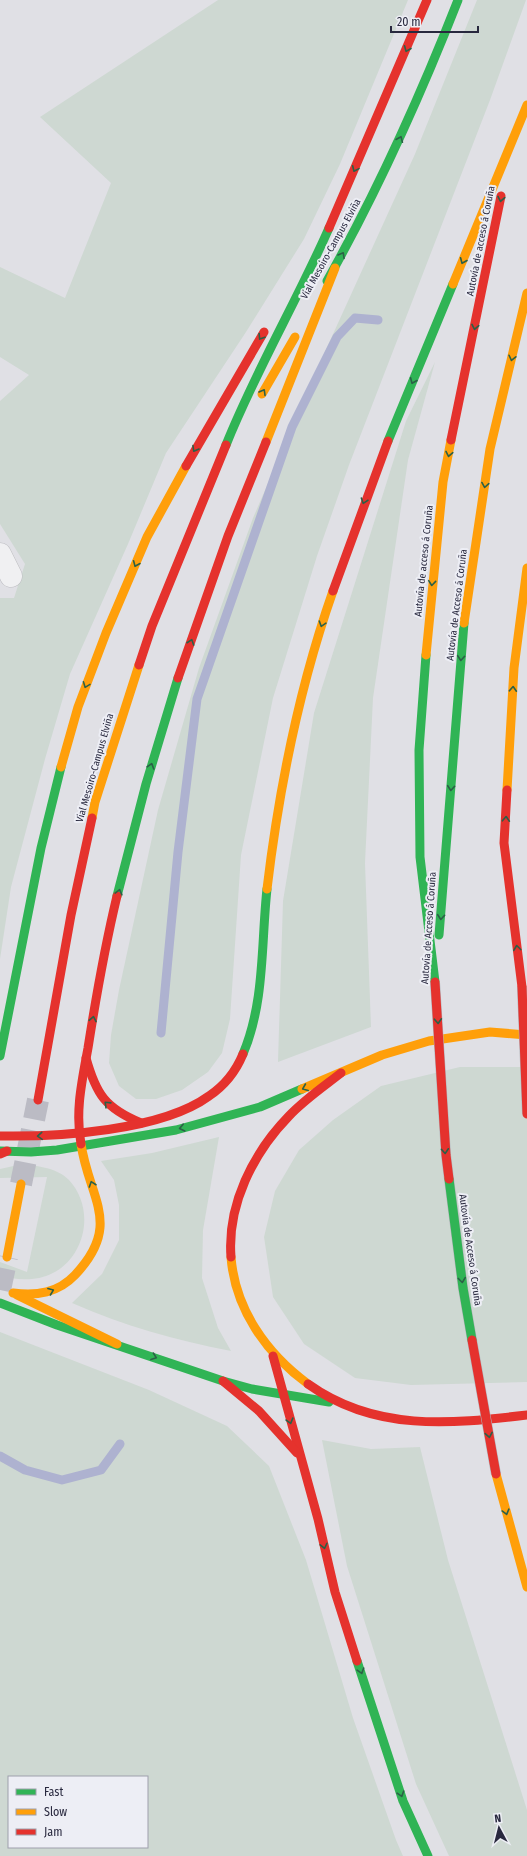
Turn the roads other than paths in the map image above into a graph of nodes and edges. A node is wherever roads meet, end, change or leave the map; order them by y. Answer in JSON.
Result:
{"nodes":[{"id":1,"x":427,"y":0,"type":"edge"},
{"id":2,"x":458,"y":0,"type":"edge"},
{"id":3,"x":527,"y":105,"type":"edge"},
{"id":4,"x":511,"y":148,"type":"junction"},
{"id":5,"x":334,"y":268,"type":"junction"},
{"id":6,"x":310,"y":272,"type":"junction"},
{"id":7,"x":527,"y":293,"type":"edge"},
{"id":8,"x":257,"y":403,"type":"dead end"},
{"id":9,"x":245,"y":424,"type":"dead end"},
{"id":10,"x":203,"y":499,"type":"junction"},
{"id":11,"x":0,"y":554,"type":"edge"},
{"id":12,"x":527,"y":568,"type":"edge"},
{"id":13,"x":11,"y":576,"type":"dead end"},
{"id":14,"x":527,"y":950,"type":"edge"},
{"id":15,"x":435,"y":982,"type":"junction"},
{"id":16,"x":522,"y":987,"type":"junction"},
{"id":17,"x":527,"y":1035,"type":"edge"},
{"id":18,"x":0,"y":1056,"type":"edge"},
{"id":19,"x":86,"y":1058,"type":"junction"},
{"id":20,"x":341,"y":1073,"type":"junction"},
{"id":21,"x":38,"y":1100,"type":"tunnel mouth"},
{"id":22,"x":527,"y":1114,"type":"edge"},
{"id":23,"x":141,"y":1123,"type":"junction"},
{"id":24,"x":78,"y":1132,"type":"junction"},
{"id":25,"x":0,"y":1136,"type":"edge"},
{"id":26,"x":82,"y":1146,"type":"junction"},
{"id":27,"x":2,"y":1152,"type":"edge"},
{"id":28,"x":21,"y":1184,"type":"tunnel mouth"},
{"id":29,"x":7,"y":1257,"type":"tunnel mouth"},
{"id":30,"x":0,"y":1303,"type":"edge"},
{"id":31,"x":118,"y":1344,"type":"junction"},
{"id":32,"x":273,"y":1356,"type":"junction"},
{"id":33,"x":223,"y":1381,"type":"junction"},
{"id":34,"x":283,"y":1395,"type":"junction"},
{"id":35,"x":342,"y":1404,"type":"junction"},
{"id":36,"x":527,"y":1415,"type":"edge"},
{"id":37,"x":301,"y":1457,"type":"junction"},
{"id":38,"x":527,"y":1587,"type":"edge"},
{"id":39,"x":428,"y":1856,"type":"edge"}],
"edges":[{"from":1,"to":6,"type":"main road","name":"Vial Mesoiro-Campus Elviña","one_way":true},
{"from":5,"to":2,"type":"main road","name":"Vial Mesoiro-Campus Elviña","one_way":true},
{"from":3,"to":4,"type":"main road"},
{"from":4,"to":15,"type":"main road","name":"Autovía de acceso á Coruña","one_way":true},
{"from":4,"to":23,"type":"main road","one_way":true},
{"from":8,"to":5,"type":"main road","name":"Vial Mesoiro-Campus Elviña","one_way":true},
{"from":19,"to":5,"type":"main road","one_way":true},
{"from":6,"to":10,"type":"main road","name":"Vial Mesoiro-Campus Elviña"},
{"from":6,"to":18,"type":"main road","one_way":true},
{"from":7,"to":15,"type":"main road","name":"Autovía de Acceso á Coruña","one_way":true},
{"from":9,"to":10,"type":"main road","name":"Vial Mesoiro-Campus Elviña"},
{"from":10,"to":21,"type":"main road","name":"Vial Mesoiro-Campus Elviña"},
{"from":11,"to":13,"type":"street"},
{"from":16,"to":12,"type":"main road","one_way":true},
{"from":14,"to":16,"type":"main road"},
{"from":15,"to":38,"type":"main road","name":"Autovía de Acceso á Coruña","one_way":true,"bridge":true},
{"from":16,"to":22,"type":"main road","bridge":true},
{"from":17,"to":20,"type":"main road"},
{"from":23,"to":19,"type":"main road","one_way":true},
{"from":19,"to":24,"type":"main road"},
{"from":20,"to":26,"type":"main road","one_way":true},
{"from":20,"to":32,"type":"main road"},
{"from":23,"to":24,"type":"main road"},
{"from":24,"to":25,"type":"main road","one_way":true},
{"from":24,"to":26,"type":"main road"},
{"from":26,"to":27,"type":"main road"},
{"from":31,"to":26,"type":"main road","one_way":true},
{"from":28,"to":29,"type":"main road"},
{"from":30,"to":31,"type":"main road"},
{"from":31,"to":33,"type":"main road","one_way":true},
{"from":32,"to":34,"type":"main road"},
{"from":32,"to":35,"type":"main road"},
{"from":33,"to":34,"type":"main road"},
{"from":33,"to":37,"type":"main road"},
{"from":34,"to":35,"type":"main road"},
{"from":34,"to":37,"type":"main road","one_way":true},
{"from":35,"to":36,"type":"main road"},
{"from":37,"to":39,"type":"main road","one_way":true}]}
